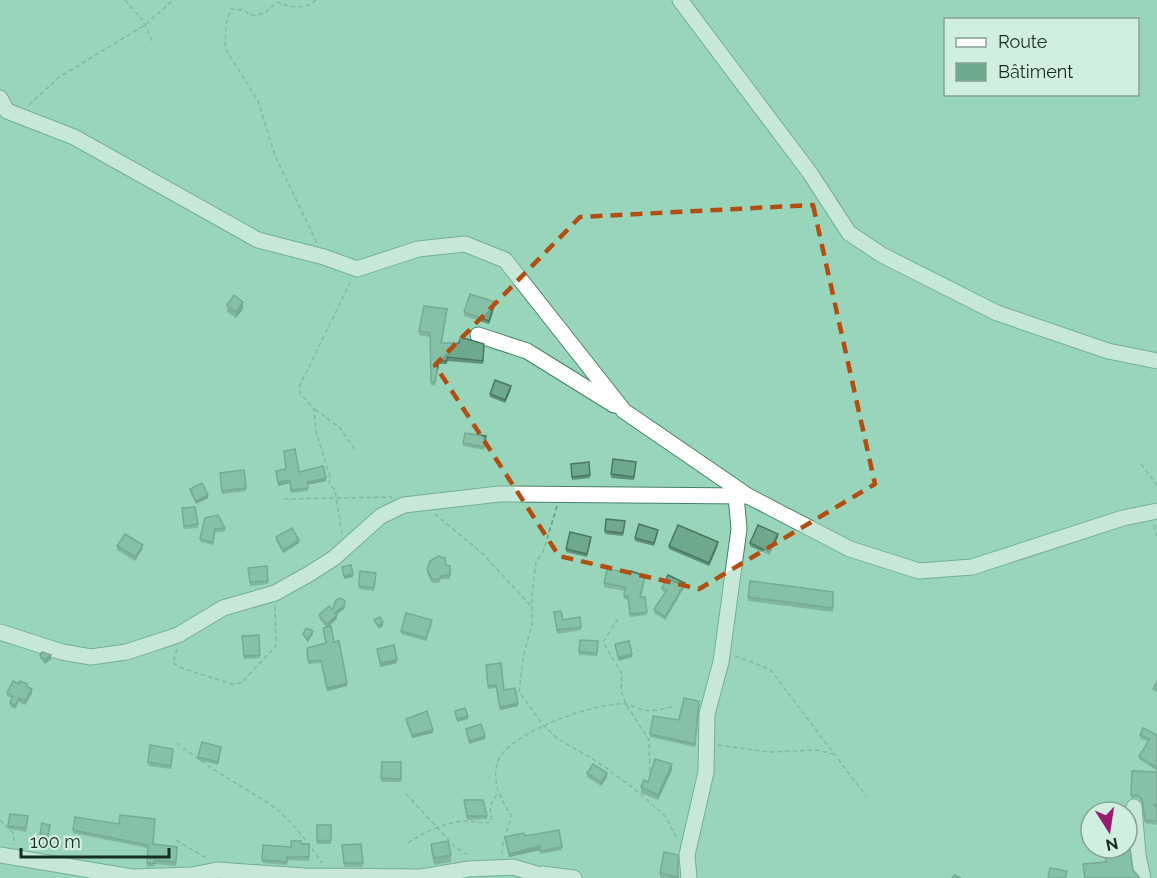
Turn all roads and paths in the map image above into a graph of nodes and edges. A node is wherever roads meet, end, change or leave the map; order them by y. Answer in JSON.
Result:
{"nodes":[{"id":1,"x":125,"y":0,"type":"edge"},
{"id":2,"x":172,"y":0,"type":"edge"},
{"id":3,"x":316,"y":0,"type":"edge"},
{"id":4,"x":680,"y":0,"type":"edge"},
{"id":5,"x":145,"y":25,"type":"junction"},
{"id":6,"x":153,"y":43,"type":"dead end"},
{"id":7,"x":0,"y":98,"type":"edge"},
{"id":8,"x":22,"y":117,"type":"junction"},
{"id":9,"x":324,"y":257,"type":"junction"},
{"id":10,"x":357,"y":269,"type":"junction"},
{"id":11,"x":478,"y":335,"type":"dead end"},
{"id":12,"x":1157,"y":361,"type":"edge"},
{"id":13,"x":314,"y":409,"type":"junction"},
{"id":14,"x":624,"y":411,"type":"junction"},
{"id":15,"x":355,"y":450,"type":"dead end"},
{"id":16,"x":1141,"y":464,"type":"dead end"},
{"id":17,"x":1157,"y":485,"type":"edge"},
{"id":18,"x":559,"y":495,"type":"junction"},
{"id":19,"x":336,"y":496,"type":"junction"},
{"id":20,"x":742,"y":496,"type":"junction"},
{"id":21,"x":399,"y":498,"type":"dead end"},
{"id":22,"x":284,"y":499,"type":"dead end"},
{"id":23,"x":427,"y":503,"type":"junction"},
{"id":24,"x":1157,"y":512,"type":"edge"},
{"id":25,"x":343,"y":550,"type":"junction"},
{"id":26,"x":275,"y":593,"type":"junction"},
{"id":27,"x":531,"y":607,"type":"junction"},
{"id":28,"x":618,"y":619,"type":"dead end"},
{"id":29,"x":0,"y":633,"type":"edge"},
{"id":30,"x":180,"y":633,"type":"junction"},
{"id":31,"x":723,"y":649,"type":"junction"},
{"id":32,"x":626,"y":704,"type":"junction"},
{"id":33,"x":675,"y":706,"type":"dead end"},
{"id":34,"x":544,"y":726,"type":"junction"},
{"id":35,"x":177,"y":743,"type":"dead end"},
{"id":36,"x":705,"y":743,"type":"junction"},
{"id":37,"x":834,"y":754,"type":"junction"},
{"id":38,"x":650,"y":773,"type":"edge"},
{"id":39,"x":498,"y":792,"type":"junction"},
{"id":40,"x":406,"y":794,"type":"dead end"},
{"id":41,"x":866,"y":796,"type":"dead end"},
{"id":42,"x":0,"y":820,"type":"edge"},
{"id":43,"x":439,"y":828,"type":"junction"},
{"id":44,"x":176,"y":840,"type":"dead end"},
{"id":45,"x":408,"y":843,"type":"dead end"},
{"id":46,"x":687,"y":855,"type":"junction"},
{"id":47,"x":6,"y":856,"type":"edge"},
{"id":48,"x":1139,"y":860,"type":"edge"},
{"id":49,"x":492,"y":869,"type":"junction"},
{"id":50,"x":229,"y":872,"type":"junction"},
{"id":51,"x":331,"y":876,"type":"junction"},
{"id":52,"x":543,"y":876,"type":"edge"},
{"id":53,"x":574,"y":878,"type":"edge"},
{"id":54,"x":690,"y":878,"type":"edge"},
{"id":55,"x":1143,"y":878,"type":"edge"}],
"edges":[{"from":1,"to":5,"type":"path"},
{"from":2,"to":5,"type":"path"},
{"from":3,"to":9,"type":"path"},
{"from":4,"to":12,"type":"street"},
{"from":5,"to":6,"type":"path"},
{"from":5,"to":8,"type":"path"},
{"from":7,"to":8,"type":"street"},
{"from":8,"to":9,"type":"street"},
{"from":9,"to":10,"type":"street"},
{"from":10,"to":13,"type":"path"},
{"from":10,"to":14,"type":"street"},
{"from":11,"to":14,"type":"street"},
{"from":13,"to":15,"type":"path"},
{"from":13,"to":19,"type":"path"},
{"from":14,"to":20,"type":"street"},
{"from":16,"to":17,"type":"path"},
{"from":18,"to":20,"type":"street"},
{"from":18,"to":23,"type":"street"},
{"from":18,"to":27,"type":"path"},
{"from":19,"to":21,"type":"path"},
{"from":19,"to":22,"type":"path"},
{"from":19,"to":25,"type":"path"},
{"from":20,"to":24,"type":"street"},
{"from":20,"to":31,"type":"street"},
{"from":23,"to":25,"type":"street"},
{"from":23,"to":27,"type":"path"},
{"from":25,"to":26,"type":"street"},
{"from":26,"to":30,"type":"street"},
{"from":26,"to":30,"type":"path"},
{"from":27,"to":34,"type":"path"},
{"from":28,"to":32,"type":"path"},
{"from":29,"to":30,"type":"street"},
{"from":31,"to":36,"type":"street"},
{"from":31,"to":37,"type":"path"},
{"from":32,"to":33,"type":"path"},
{"from":32,"to":34,"type":"path"},
{"from":32,"to":38,"type":"path"},
{"from":34,"to":39,"type":"path"},
{"from":34,"to":46,"type":"path"},
{"from":35,"to":51,"type":"path"},
{"from":36,"to":37,"type":"path"},
{"from":36,"to":46,"type":"street"},
{"from":37,"to":41,"type":"path"},
{"from":39,"to":43,"type":"path"},
{"from":39,"to":49,"type":"path"},
{"from":40,"to":43,"type":"path"},
{"from":42,"to":47,"type":"path"},
{"from":43,"to":45,"type":"path"},
{"from":43,"to":49,"type":"path"},
{"from":44,"to":50,"type":"path"},
{"from":46,"to":54,"type":"street"},
{"from":47,"to":50,"type":"street"},
{"from":48,"to":55,"type":"street"},
{"from":49,"to":51,"type":"street"},
{"from":49,"to":52,"type":"street"},
{"from":50,"to":51,"type":"street"},
{"from":52,"to":53,"type":"street"}]}
